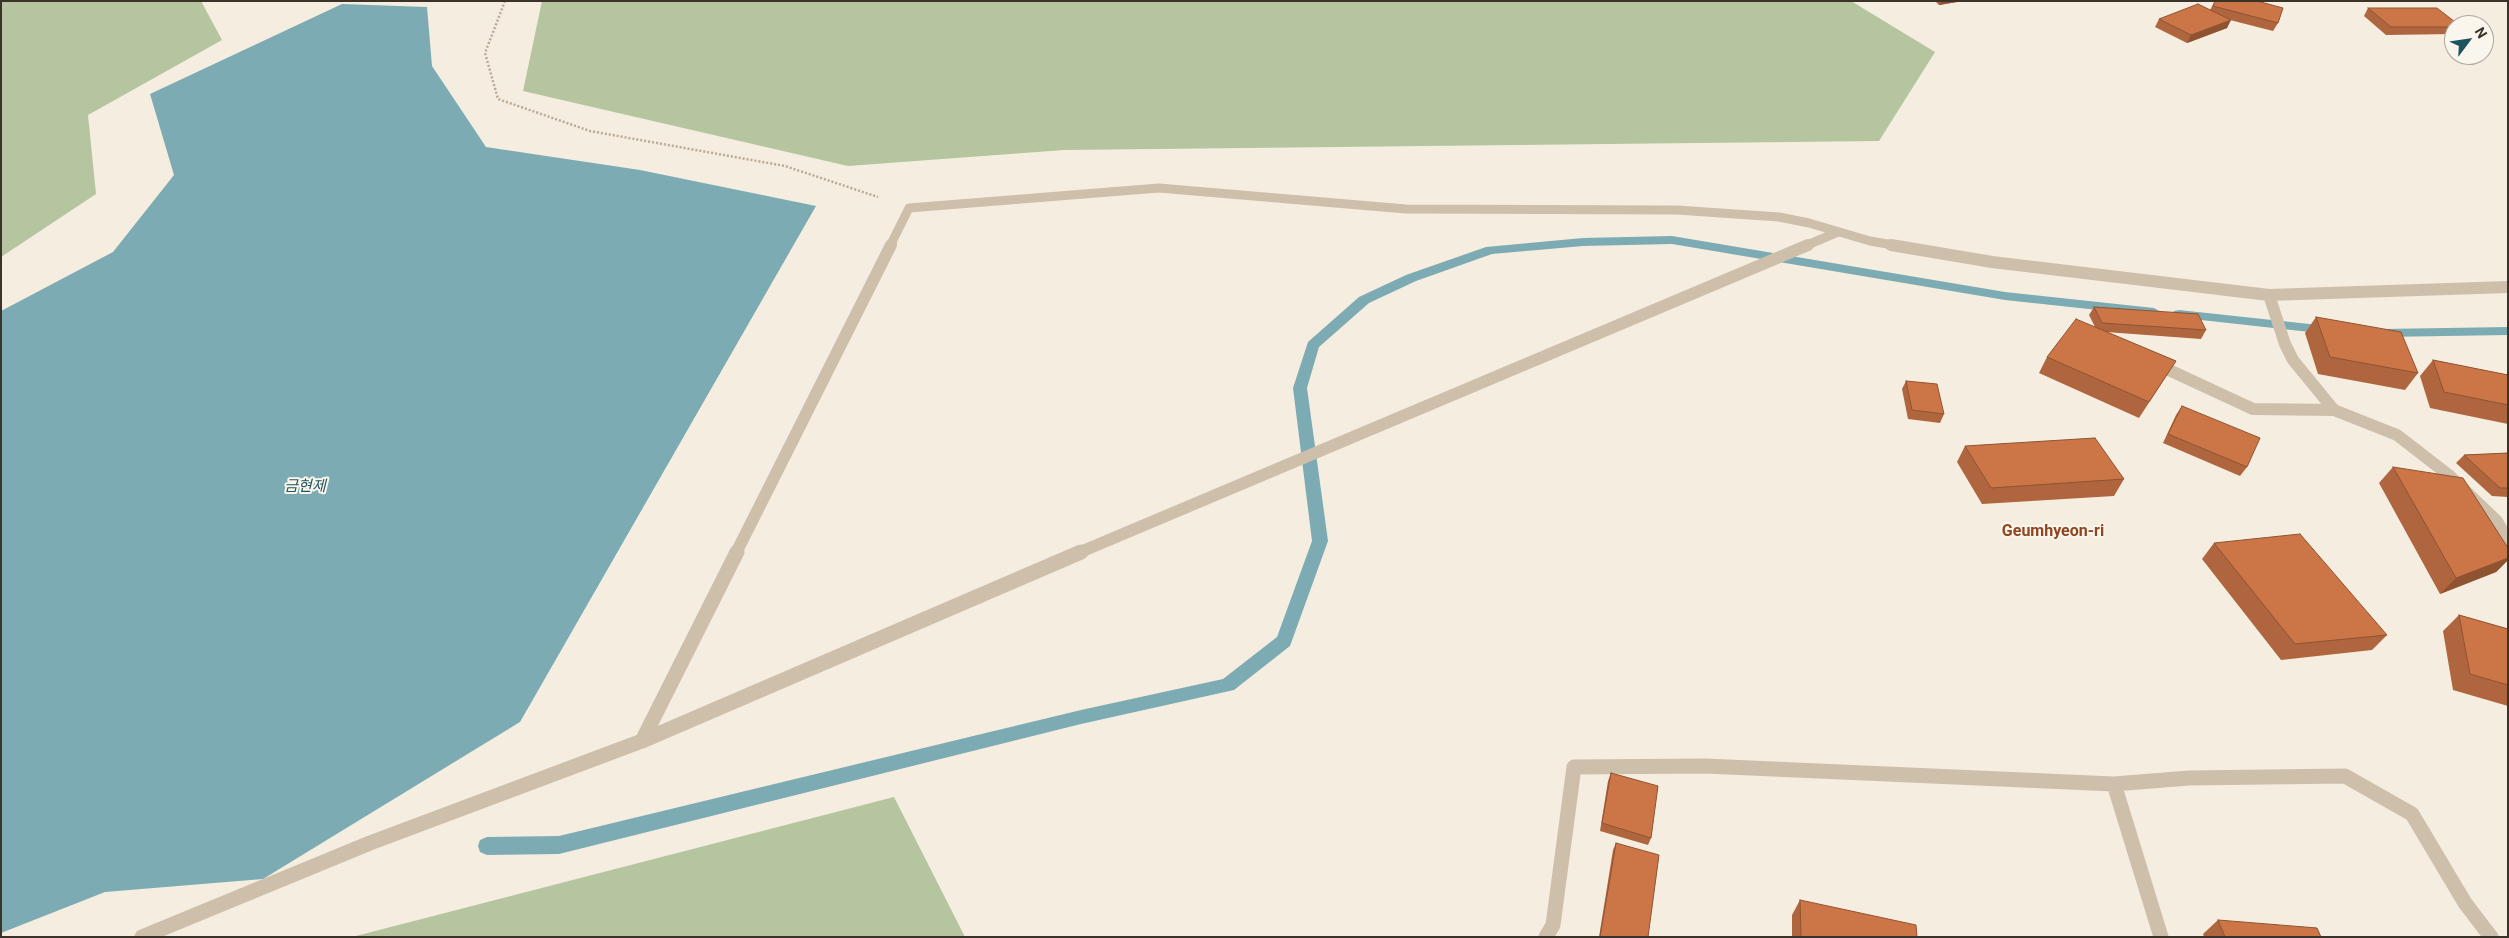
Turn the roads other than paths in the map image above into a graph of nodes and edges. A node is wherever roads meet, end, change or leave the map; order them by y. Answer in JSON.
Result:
{"nodes":[{"id":1,"x":1838,"y":232,"type":"junction"},
{"id":2,"x":2508,"y":286,"type":"edge"},
{"id":3,"x":2271,"y":300,"type":"junction"},
{"id":4,"x":2143,"y":359,"type":"edge"},
{"id":5,"x":2334,"y":410,"type":"junction"},
{"id":6,"x":2508,"y":541,"type":"edge"},
{"id":7,"x":642,"y":741,"type":"junction"},
{"id":8,"x":2114,"y":784,"type":"junction"},
{"id":9,"x":142,"y":937,"type":"edge"},
{"id":10,"x":1546,"y":937,"type":"edge"},
{"id":11,"x":2161,"y":937,"type":"edge"},
{"id":12,"x":2490,"y":937,"type":"edge"}],
"edges":[{"from":1,"to":3,"type":"street"},
{"from":1,"to":7,"type":"street"},
{"from":1,"to":7,"type":"street"},
{"from":2,"to":3,"type":"street"},
{"from":3,"to":5,"type":"street"},
{"from":4,"to":5,"type":"street"},
{"from":5,"to":6,"type":"street"},
{"from":7,"to":9,"type":"street"},
{"from":8,"to":10,"type":"street"},
{"from":8,"to":11,"type":"street"},
{"from":8,"to":12,"type":"street"}]}
